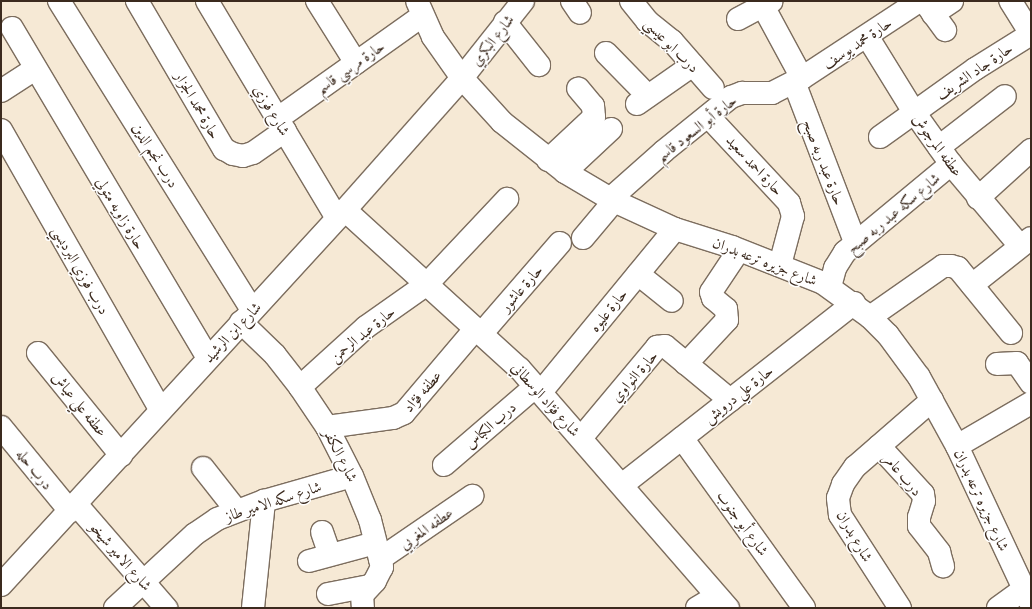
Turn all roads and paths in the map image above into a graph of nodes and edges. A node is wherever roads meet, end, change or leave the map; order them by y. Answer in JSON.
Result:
{"nodes":[{"id":1,"x":59,"y":1,"type":"edge"},
{"id":2,"x":137,"y":1,"type":"edge"},
{"id":3,"x":207,"y":1,"type":"edge"},
{"id":4,"x":317,"y":1,"type":"edge"},
{"id":5,"x":523,"y":1,"type":"edge"},
{"id":6,"x":631,"y":1,"type":"edge"},
{"id":7,"x":952,"y":1,"type":"edge"},
{"id":8,"x":1010,"y":1,"type":"edge"},
{"id":9,"x":767,"y":3,"type":"edge"},
{"id":10,"x":419,"y":8,"type":"edge"},
{"id":11,"x":930,"y":12,"type":"edge"},
{"id":12,"x":738,"y":19,"type":"dead end"},
{"id":13,"x":505,"y":22,"type":"junction"},
{"id":14,"x":12,"y":28,"type":"dead end"},
{"id":15,"x":1031,"y":34,"type":"edge"},
{"id":16,"x":867,"y":36,"type":"junction"},
{"id":17,"x":606,"y":54,"type":"dead end"},
{"id":18,"x":356,"y":63,"type":"junction"},
{"id":19,"x":539,"y":65,"type":"dead end"},
{"id":20,"x":693,"y":65,"type":"junction"},
{"id":21,"x":35,"y":68,"type":"junction"},
{"id":22,"x":462,"y":78,"type":"junction"},
{"id":23,"x":798,"y":80,"type":"junction"},
{"id":24,"x":578,"y":88,"type":"dead end"},
{"id":25,"x":713,"y":88,"type":"dead end"},
{"id":26,"x":1,"y":91,"type":"edge"},
{"id":27,"x":1005,"y":96,"type":"dead end"},
{"id":28,"x":914,"y":112,"type":"junction"},
{"id":29,"x":708,"y":116,"type":"junction"},
{"id":30,"x":281,"y":125,"type":"junction"},
{"id":31,"x":611,"y":129,"type":"dead end"},
{"id":32,"x":2,"y":136,"type":"edge"},
{"id":33,"x":880,"y":137,"type":"dead end"},
{"id":34,"x":945,"y":155,"type":"junction"},
{"id":35,"x":1028,"y":160,"type":"edge"},
{"id":36,"x":556,"y":166,"type":"junction"},
{"id":37,"x":978,"y":198,"type":"junction"},
{"id":38,"x":508,"y":199,"type":"dead end"},
{"id":39,"x":612,"y":200,"type":"junction"},
{"id":40,"x":341,"y":214,"type":"junction"},
{"id":41,"x":675,"y":229,"type":"junction"},
{"id":42,"x":583,"y":238,"type":"dead end"},
{"id":43,"x":855,"y":242,"type":"junction"},
{"id":44,"x":1025,"y":242,"type":"edge"},
{"id":45,"x":560,"y":243,"type":"dead end"},
{"id":46,"x":739,"y":250,"type":"junction"},
{"id":47,"x":780,"y":265,"type":"junction"},
{"id":48,"x":638,"y":274,"type":"junction"},
{"id":49,"x":427,"y":284,"type":"junction"},
{"id":50,"x":972,"y":285,"type":"junction"},
{"id":51,"x":830,"y":287,"type":"junction"},
{"id":52,"x":672,"y":301,"type":"dead end"},
{"id":53,"x":862,"y":310,"type":"junction"},
{"id":54,"x":247,"y":316,"type":"junction"},
{"id":55,"x":479,"y":330,"type":"junction"},
{"id":56,"x":1010,"y":333,"type":"dead end"},
{"id":57,"x":38,"y":352,"type":"dead end"},
{"id":58,"x":208,"y":358,"type":"junction"},
{"id":59,"x":686,"y":364,"type":"junction"},
{"id":60,"x":997,"y":364,"type":"dead end"},
{"id":61,"x":1031,"y":383,"type":"edge"},
{"id":62,"x":300,"y":387,"type":"junction"},
{"id":63,"x":539,"y":389,"type":"junction"},
{"id":64,"x":730,"y":400,"type":"junction"},
{"id":65,"x":932,"y":400,"type":"junction"},
{"id":66,"x":1031,"y":403,"type":"edge"},
{"id":67,"x":161,"y":410,"type":"junction"},
{"id":68,"x":1,"y":427,"type":"edge"},
{"id":69,"x":327,"y":427,"type":"junction"},
{"id":70,"x":581,"y":438,"type":"junction"},
{"id":71,"x":682,"y":438,"type":"junction"},
{"id":72,"x":879,"y":446,"type":"junction"},
{"id":73,"x":957,"y":446,"type":"junction"},
{"id":74,"x":121,"y":455,"type":"junction"},
{"id":75,"x":444,"y":465,"type":"dead end"},
{"id":76,"x":203,"y":468,"type":"dead end"},
{"id":77,"x":352,"y":476,"type":"junction"},
{"id":78,"x":622,"y":485,"type":"junction"},
{"id":79,"x":472,"y":496,"type":"dead end"},
{"id":80,"x":264,"y":501,"type":"junction"},
{"id":81,"x":72,"y":507,"type":"junction"},
{"id":82,"x":236,"y":510,"type":"junction"},
{"id":83,"x":322,"y":532,"type":"dead end"},
{"id":84,"x":378,"y":551,"type":"junction"},
{"id":85,"x":330,"y":556,"type":"junction"},
{"id":86,"x":309,"y":561,"type":"dead end"},
{"id":87,"x":943,"y":566,"type":"dead end"},
{"id":88,"x":143,"y":582,"type":"junction"},
{"id":89,"x":1,"y":585,"type":"edge"},
{"id":90,"x":369,"y":586,"type":"junction"},
{"id":91,"x":328,"y":594,"type":"dead end"},
{"id":92,"x":1028,"y":596,"type":"edge"},
{"id":93,"x":722,"y":602,"type":"edge"},
{"id":94,"x":115,"y":608,"type":"edge"},
{"id":95,"x":166,"y":608,"type":"edge"},
{"id":96,"x":253,"y":608,"type":"edge"},
{"id":97,"x":363,"y":608,"type":"edge"},
{"id":98,"x":697,"y":608,"type":"edge"},
{"id":99,"x":804,"y":608,"type":"edge"},
{"id":100,"x":900,"y":608,"type":"edge"},
{"id":101,"x":998,"y":608,"type":"edge"}],
"edges":[{"from":1,"to":54,"type":"street","name":"درب نجم الدين"},
{"from":2,"to":30,"type":"street","name":"حارة محمد الجزار"},
{"from":3,"to":30,"type":"street","name":"شارع فوزي"},
{"from":4,"to":18,"type":"street"},
{"from":5,"to":13,"type":"street","name":"شارع البكري"},
{"from":6,"to":20,"type":"street","name":"درب ابو عيسي"},
{"from":7,"to":11,"type":"street","name":"حارة محمد يوسف"},
{"from":8,"to":15,"type":"street"},
{"from":9,"to":12,"type":"street"},
{"from":9,"to":23,"type":"street","name":"حارة عبد ربه صبح"},
{"from":10,"to":18,"type":"street","name":"حارة مرسي قاسم"},
{"from":10,"to":22,"type":"street","name":"شارع جزيره ترعه بدران"},
{"from":11,"to":16,"type":"street","name":"حارة محمد يوسف"},
{"from":13,"to":19,"type":"street"},
{"from":13,"to":22,"type":"street","name":"شارع البكري"},
{"from":14,"to":21,"type":"street","name":"حارة زاويه متولي"},
{"from":15,"to":28,"type":"street","name":"حارة جاد الشريف"},
{"from":16,"to":23,"type":"street","name":"حارة محمد يوسف"},
{"from":16,"to":28,"type":"street","name":"عطفه المرجوش"},
{"from":17,"to":20,"type":"street"},
{"from":18,"to":30,"type":"street","name":"حارة مرسي قاسم"},
{"from":20,"to":25,"type":"street","name":"درب ابو عيسي"},
{"from":21,"to":26,"type":"street"},
{"from":21,"to":58,"type":"street","name":"حارة زاويه متولي"},
{"from":22,"to":36,"type":"street","name":"شارع جزيره ترعه بدران"},
{"from":22,"to":40,"type":"street","name":"شارع ابن الرشيد"},
{"from":23,"to":29,"type":"street","name":"حارة أبو السعود قاسم"},
{"from":23,"to":43,"type":"street","name":"حارة عبد ربه صبح"},
{"from":24,"to":36,"type":"street"},
{"from":27,"to":34,"type":"street","name":"شارع سكه عبد ربه صبح"},
{"from":28,"to":33,"type":"street","name":"حارة جاد الشريف"},
{"from":28,"to":34,"type":"street","name":"عطفه المرجوش"},
{"from":29,"to":39,"type":"street","name":"حارة أبو السعود قاسم"},
{"from":29,"to":47,"type":"street","name":"حارة احمد سعيد"},
{"from":30,"to":40,"type":"street","name":"شارع فوزي"},
{"from":31,"to":36,"type":"street"},
{"from":32,"to":67,"type":"street","name":"درب فوزي البرديسي"},
{"from":34,"to":37,"type":"street","name":"عطفه المرجوش"},
{"from":34,"to":43,"type":"street","name":"شارع سكه عبد ربه صبح"},
{"from":35,"to":37,"type":"street"},
{"from":36,"to":39,"type":"street","name":"شارع جزيره ترعه بدران"},
{"from":37,"to":44,"type":"street","name":"عطفه المرجوش"},
{"from":38,"to":49,"type":"street","name":"حارة عبد الرحمن"},
{"from":39,"to":41,"type":"street","name":"شارع جزيره ترعه بدران"},
{"from":39,"to":42,"type":"street","name":"حارة أبو السعود قاسم"},
{"from":40,"to":49,"type":"street","name":"شارع فؤاد الوسطاني"},
{"from":40,"to":54,"type":"street","name":"شارع ابن الرشيد"},
{"from":41,"to":46,"type":"street","name":"شارع جزيره ترعه بدران"},
{"from":41,"to":48,"type":"street","name":"حارة عليوه"},
{"from":43,"to":51,"type":"street","name":"شارع سكه عبد ربه صبح"},
{"from":44,"to":50,"type":"street"},
{"from":45,"to":55,"type":"street","name":"حارة عاشور"},
{"from":46,"to":47,"type":"street","name":"شارع جزيره ترعه بدران"},
{"from":46,"to":59,"type":"street"},
{"from":47,"to":51,"type":"street","name":"شارع جزيره ترعه بدران"},
{"from":48,"to":52,"type":"street"},
{"from":48,"to":63,"type":"street","name":"حارة عليوه"},
{"from":49,"to":55,"type":"street","name":"شارع فؤاد الوسطاني"},
{"from":49,"to":62,"type":"street","name":"حارة عبد الرحمن"},
{"from":50,"to":53,"type":"street","name":"حارة علي درويش"},
{"from":50,"to":56,"type":"street","name":"حارة علي درويش"},
{"from":51,"to":53,"type":"street","name":"شارع جزيره ترعه بدران"},
{"from":53,"to":64,"type":"street","name":"حارة علي درويش"},
{"from":53,"to":65,"type":"street","name":"شارع جزيره ترعه بدران"},
{"from":54,"to":58,"type":"street","name":"شارع ابن الرشيد"},
{"from":54,"to":62,"type":"street","name":"شارع الكفر"},
{"from":55,"to":63,"type":"street","name":"شارع فؤاد الوسطاني"},
{"from":55,"to":69,"type":"street","name":"عطفه فؤاد"},
{"from":57,"to":74,"type":"street","name":"عطفه علي عياش"},
{"from":58,"to":67,"type":"street","name":"شارع ابن الرشيد"},
{"from":59,"to":64,"type":"street","name":"حارة النواوي"},
{"from":59,"to":70,"type":"street","name":"حارة النواوي"},
{"from":60,"to":61,"type":"street"},
{"from":62,"to":69,"type":"street","name":"شارع الكفر"},
{"from":63,"to":70,"type":"street","name":"شارع فؤاد الوسطاني"},
{"from":63,"to":75,"type":"street","name":"درب الكباس"},
{"from":64,"to":71,"type":"street","name":"حارة علي درويش"},
{"from":65,"to":72,"type":"street","name":"شارع بدران"},
{"from":65,"to":73,"type":"street","name":"شارع جزيره ترعه بدران"},
{"from":66,"to":73,"type":"street"},
{"from":67,"to":74,"type":"street","name":"شارع ابن الرشيد"},
{"from":68,"to":81,"type":"street","name":"درب حله"},
{"from":69,"to":77,"type":"street","name":"شارع الكفر"},
{"from":70,"to":78,"type":"street","name":"شارع فؤاد الوسطاني"},
{"from":71,"to":78,"type":"street","name":"حارة علي درويش"},
{"from":71,"to":99,"type":"street","name":"شارع أبو جنوب"},
{"from":72,"to":87,"type":"street","name":"درب عامر"},
{"from":72,"to":100,"type":"street","name":"شارع بدران"},
{"from":73,"to":92,"type":"street","name":"شارع جزيره ترعه بدران"},
{"from":74,"to":81,"type":"street","name":"شارع ابن الرشيد"},
{"from":76,"to":82,"type":"street"},
{"from":77,"to":80,"type":"street","name":"شارع سكه الامير طاز"},
{"from":77,"to":84,"type":"street","name":"شارع الكفر"},
{"from":78,"to":93,"type":"street","name":"شارع فؤاد الوسطاني"},
{"from":79,"to":84,"type":"street","name":"عطفه المغربي"},
{"from":80,"to":82,"type":"street","name":"شارع سكه الامير طاز"},
{"from":80,"to":96,"type":"street"},
{"from":81,"to":88,"type":"street","name":"شارع الامير شيخو"},
{"from":81,"to":89,"type":"street","name":"شارع ابن الرشيد"},
{"from":82,"to":88,"type":"street","name":"شارع سكه الامير طاز"},
{"from":83,"to":85,"type":"street"},
{"from":84,"to":85,"type":"street","name":"عطفه المغربي"},
{"from":84,"to":90,"type":"street","name":"شارع الكفر"},
{"from":85,"to":86,"type":"street","name":"عطفه المغربي"},
{"from":88,"to":94,"type":"street","name":"شارع سكه الامير طاز"},
{"from":88,"to":95,"type":"street","name":"شارع الامير شيخو"},
{"from":90,"to":91,"type":"street"},
{"from":90,"to":97,"type":"street","name":"شارع الكفر"},
{"from":92,"to":101,"type":"street"},
{"from":93,"to":98,"type":"street"}]}
